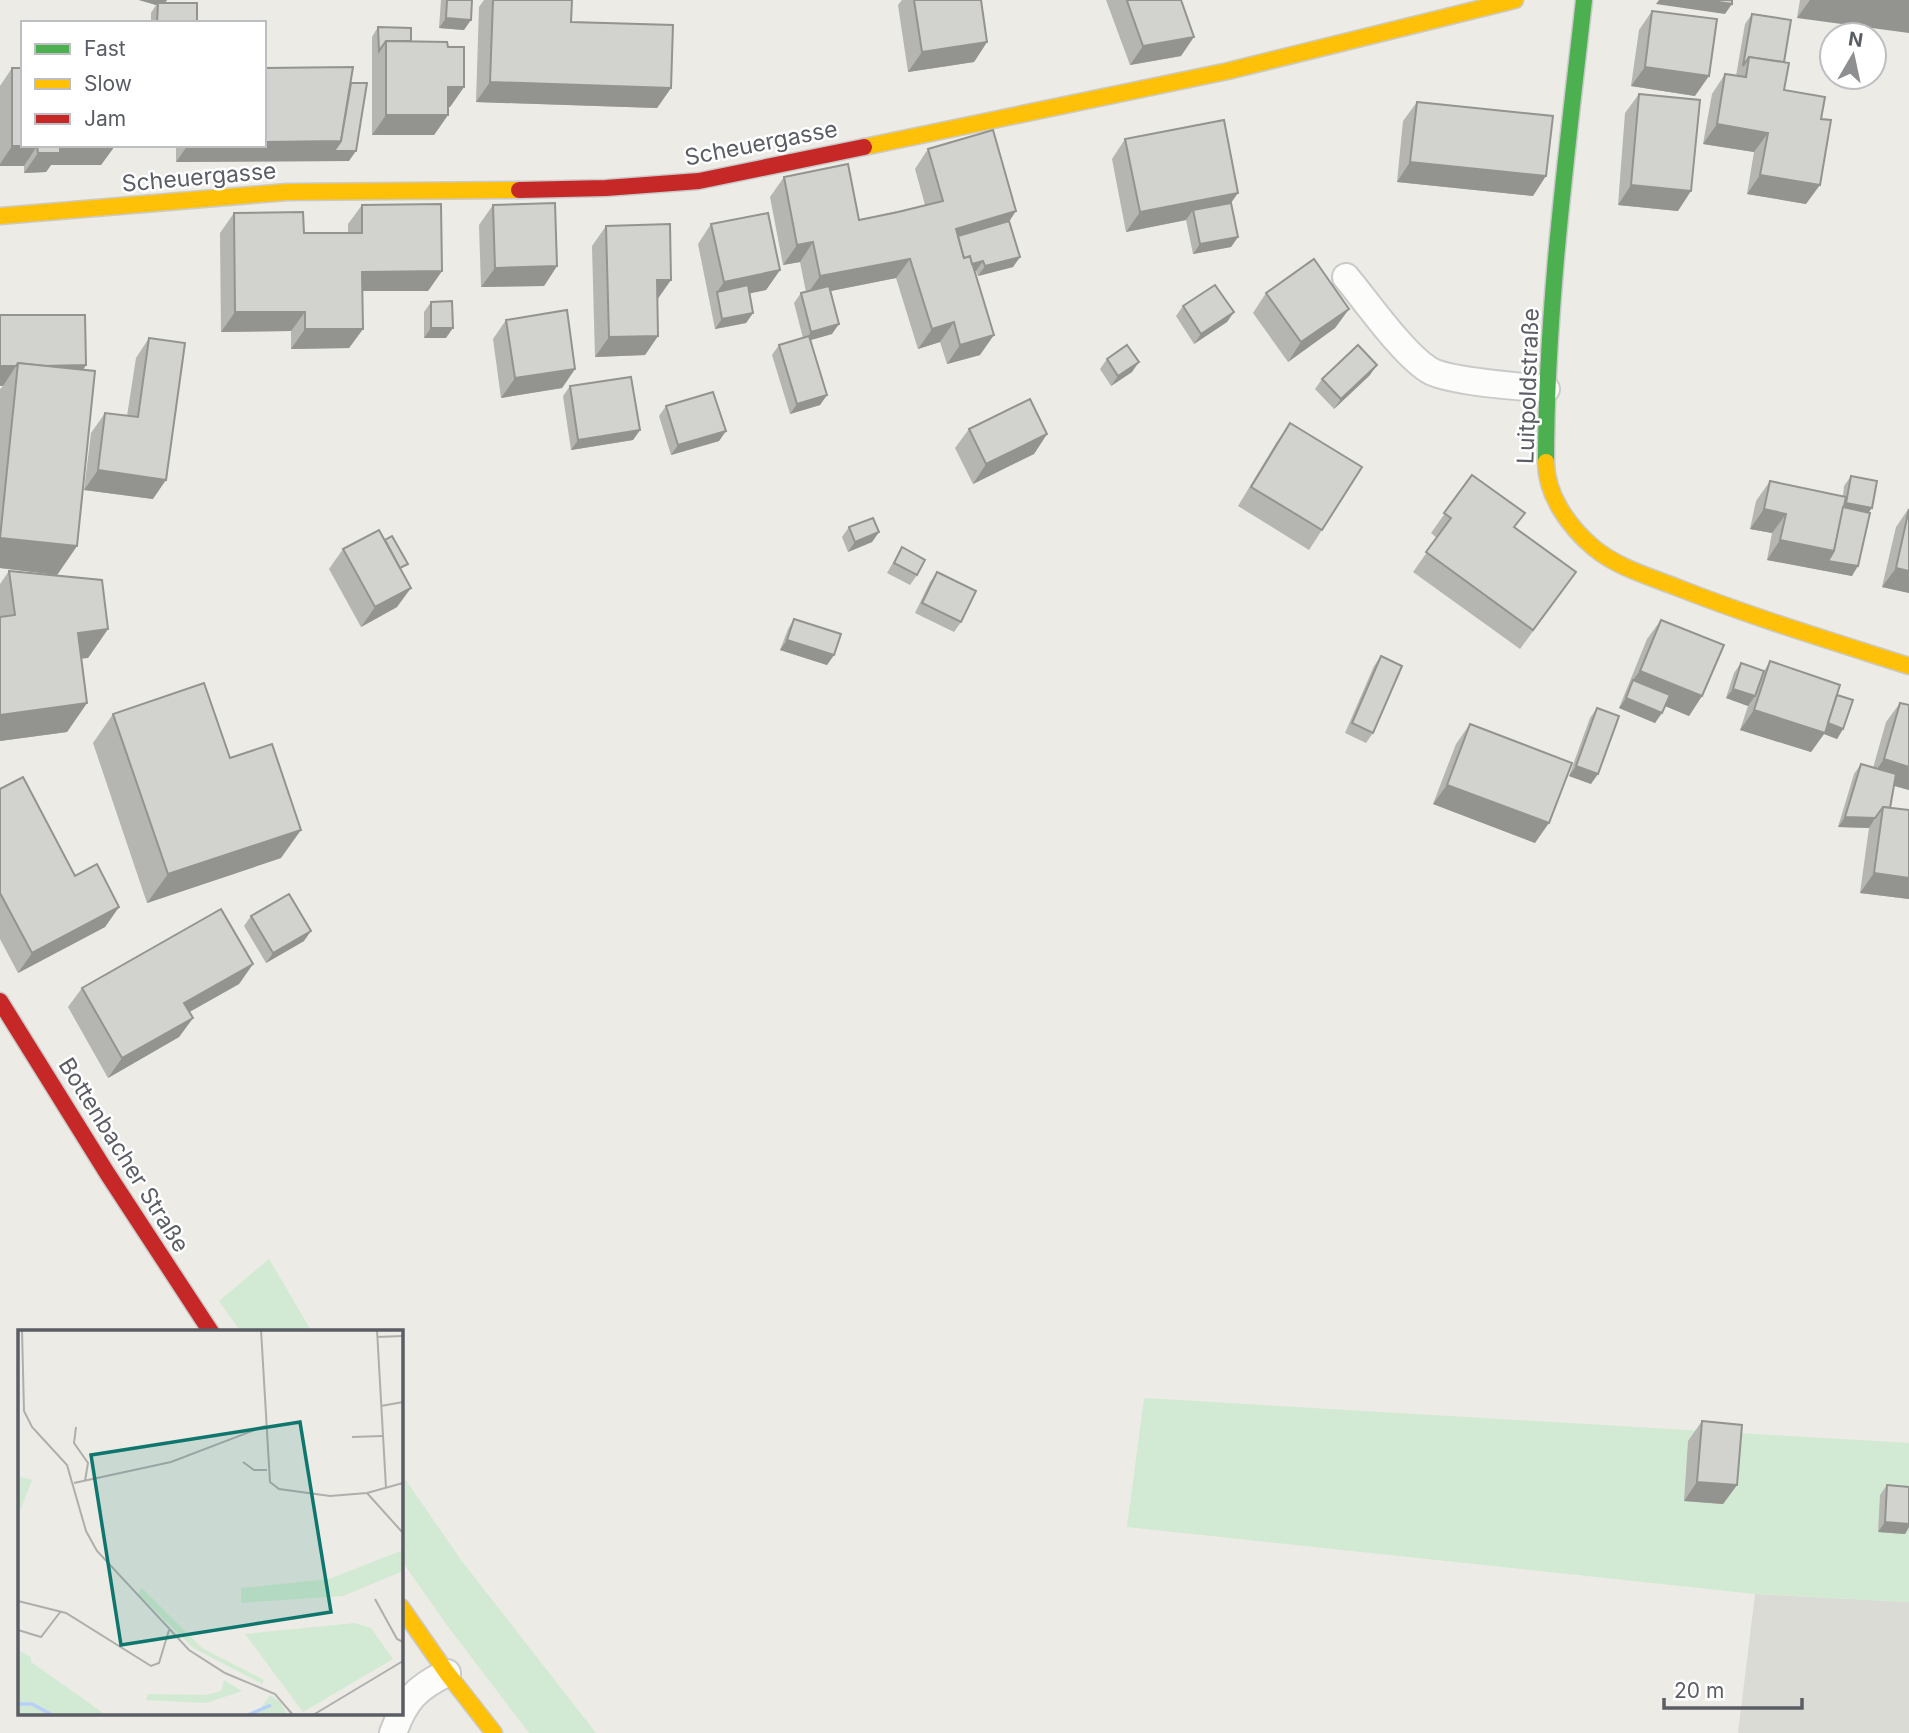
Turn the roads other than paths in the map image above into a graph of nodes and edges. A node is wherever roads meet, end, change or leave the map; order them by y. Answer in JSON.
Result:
{"nodes":[{"id":1,"x":1515,"y":0,"type":"edge"},
{"id":2,"x":1584,"y":0,"type":"edge"},
{"id":3,"x":0,"y":216,"type":"edge"},
{"id":4,"x":1346,"y":277,"type":"dead end"},
{"id":5,"x":1546,"y":389,"type":"junction"},
{"id":6,"x":1909,"y":666,"type":"edge"},
{"id":7,"x":0,"y":1001,"type":"edge"},
{"id":8,"x":210,"y":1330,"type":"edge"},
{"id":9,"x":402,"y":1608,"type":"edge"},
{"id":10,"x":447,"y":1673,"type":"junction"},
{"id":11,"x":402,"y":1714,"type":"edge"},
{"id":12,"x":401,"y":1716,"type":"edge"},
{"id":13,"x":393,"y":1733,"type":"edge"},
{"id":14,"x":494,"y":1733,"type":"edge"}],
"edges":[{"from":1,"to":3,"type":"street","name":"Scheuergasse"},
{"from":2,"to":5,"type":"street","name":"Luitpoldstraße"},
{"from":4,"to":5,"type":"lane"},
{"from":5,"to":6,"type":"street","name":"Luitpoldstraße"},
{"from":7,"to":8,"type":"street","name":"Bottenbacher Straße"},
{"from":9,"to":10,"type":"street"},
{"from":10,"to":11,"type":"lane"},
{"from":10,"to":14,"type":"street"},
{"from":12,"to":13,"type":"lane"}]}
